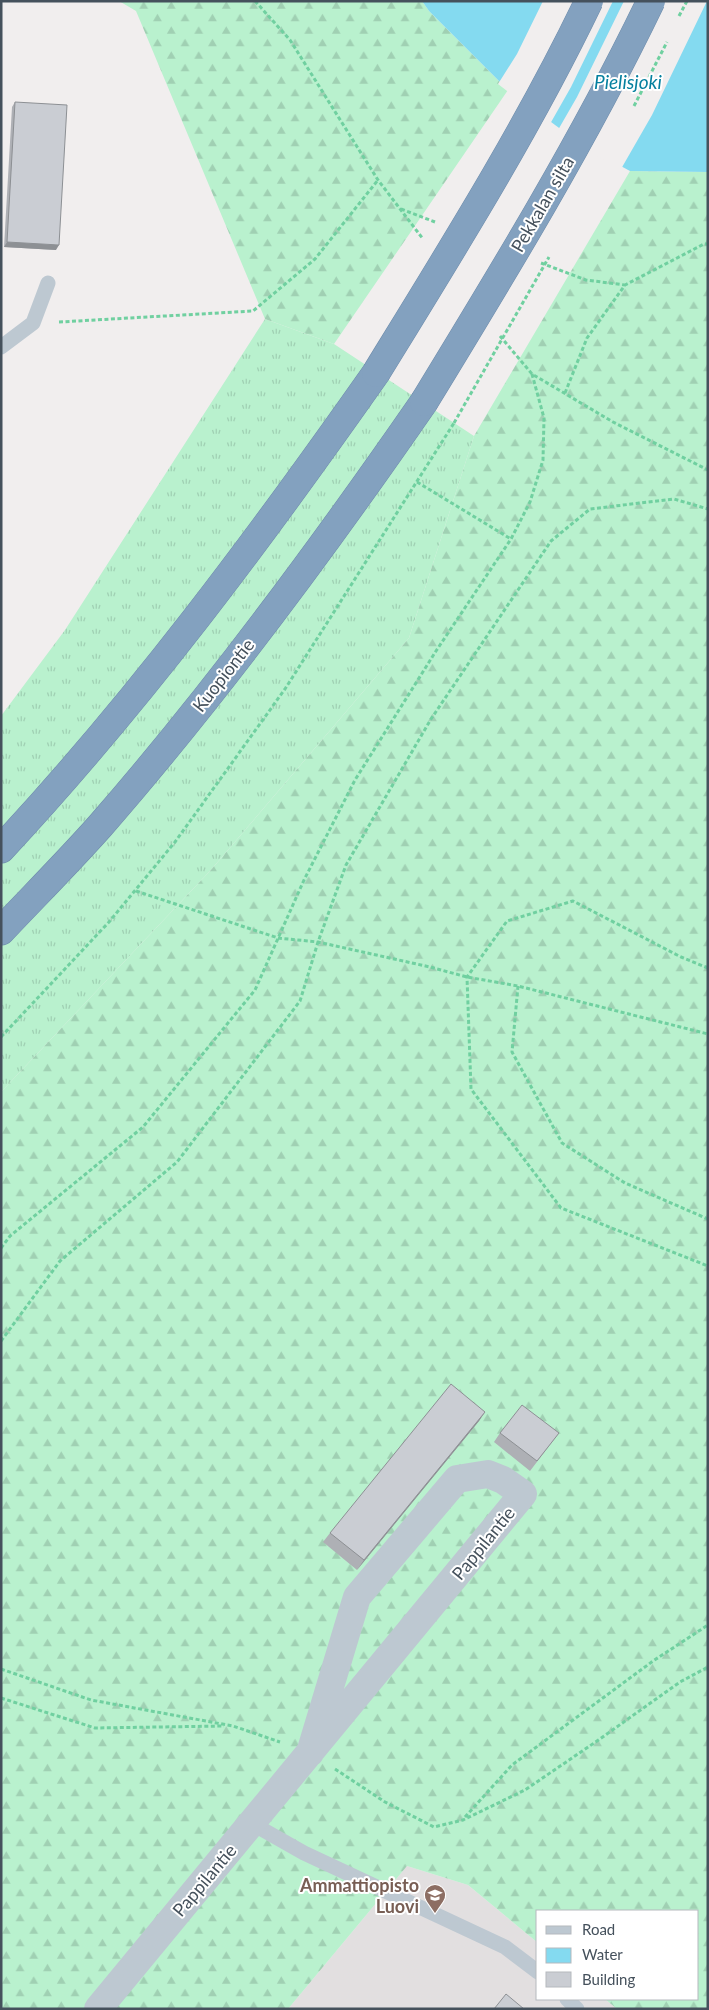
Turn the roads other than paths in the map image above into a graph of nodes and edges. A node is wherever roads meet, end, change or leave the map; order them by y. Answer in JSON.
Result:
{"nodes":[{"id":1,"x":589,"y":1,"type":"edge"},
{"id":2,"x":651,"y":1,"type":"edge"},
{"id":3,"x":48,"y":283,"type":"dead end"},
{"id":4,"x":1,"y":348,"type":"edge"},
{"id":5,"x":424,"y":402,"type":"joint"},
{"id":6,"x":1,"y":849,"type":"edge"},
{"id":7,"x":1,"y":931,"type":"edge"},
{"id":8,"x":310,"y":1752,"type":"junction"},
{"id":9,"x":251,"y":1823,"type":"junction"},
{"id":10,"x":536,"y":1970,"type":"edge"},
{"id":11,"x":568,"y":2000,"type":"edge"},
{"id":12,"x":98,"y":2009,"type":"edge"},
{"id":13,"x":577,"y":2009,"type":"edge"}],
"edges":[{"from":1,"to":6,"type":"highway","bridge":true},
{"from":2,"to":5,"type":"highway","name":"Pekkalan silta","bridge":true},
{"from":3,"to":4,"type":"lane"},
{"from":5,"to":7,"type":"highway","name":"Kuopiontie"},
{"from":8,"to":8,"type":"street","name":"Pappilantie"},
{"from":8,"to":9,"type":"street","name":"Pappilantie"},
{"from":9,"to":10,"type":"lane"},
{"from":9,"to":12,"type":"street","name":"Pappilantie"},
{"from":11,"to":13,"type":"lane"}]}
